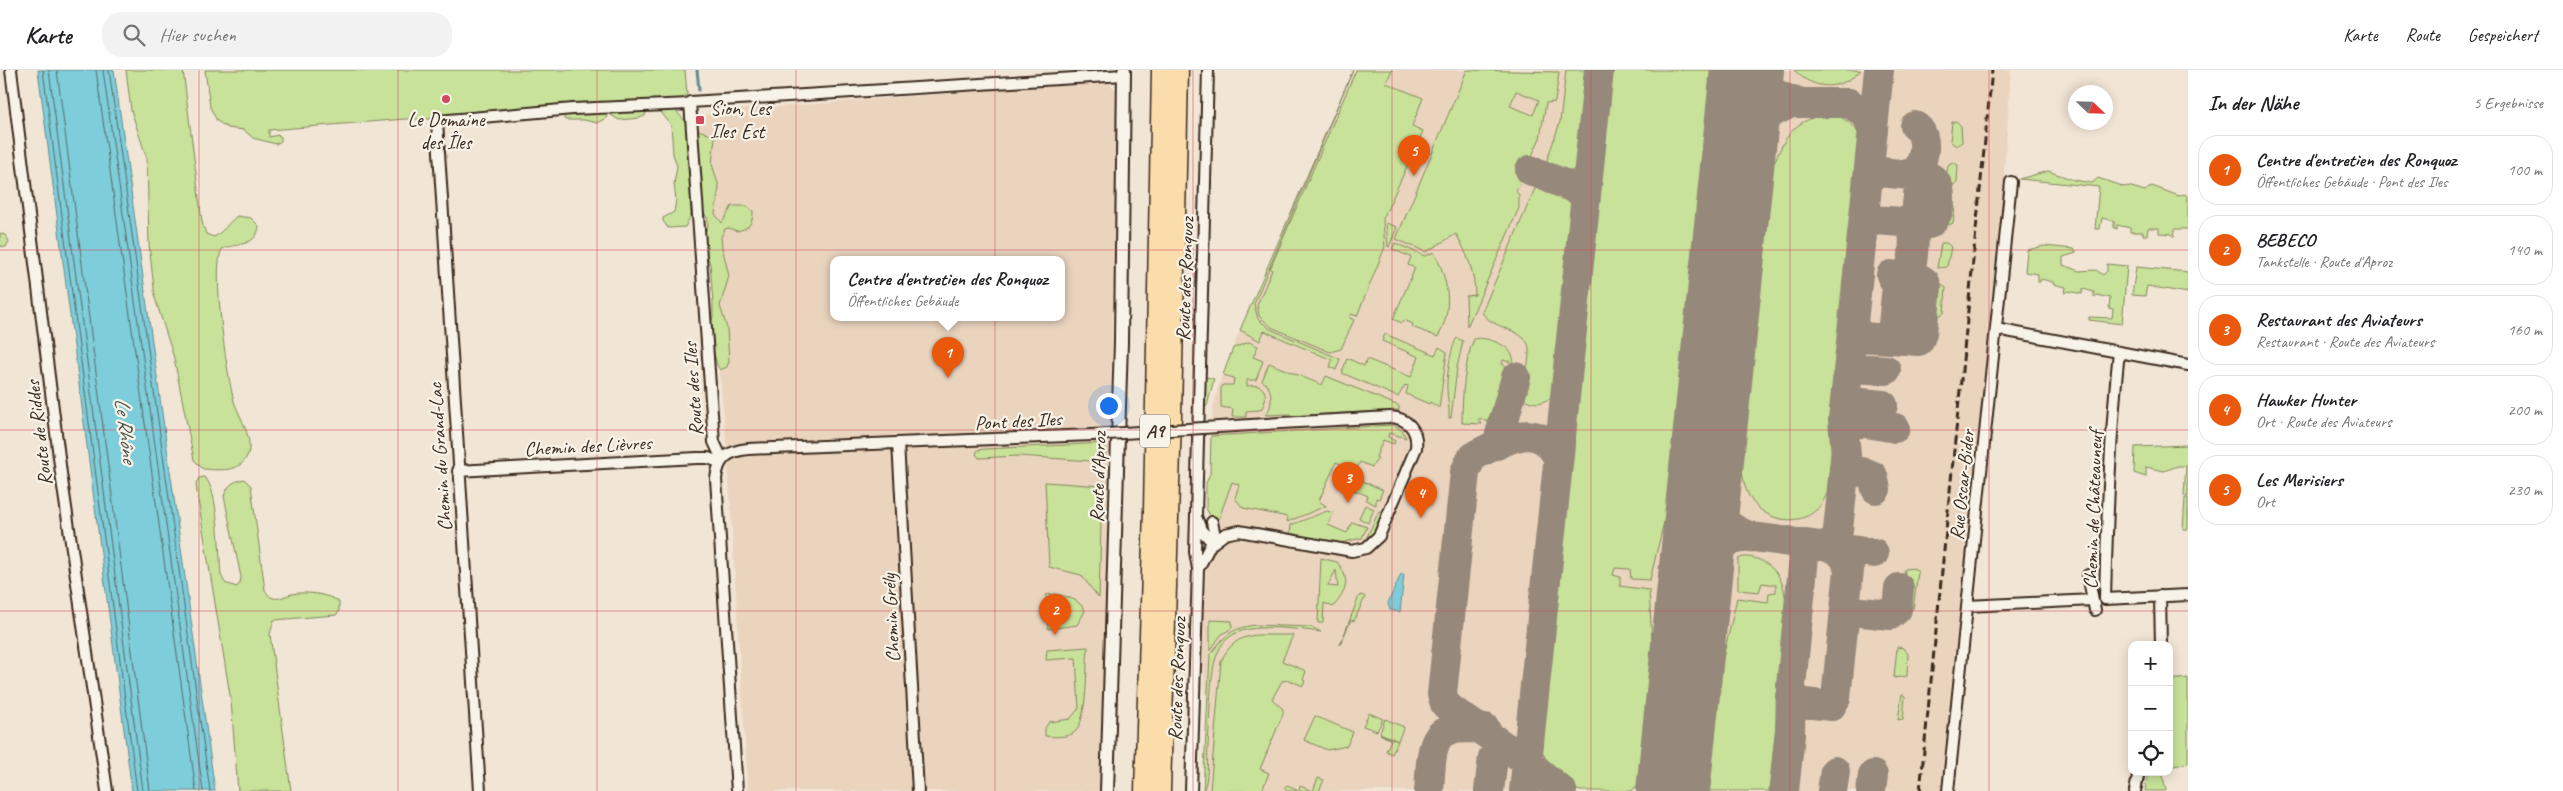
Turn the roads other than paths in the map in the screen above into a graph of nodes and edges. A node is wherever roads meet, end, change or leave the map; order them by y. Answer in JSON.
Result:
{"nodes":[{"id":1,"x":11,"y":70,"type":"edge"},
{"id":2,"x":1162,"y":70,"type":"edge"},
{"id":3,"x":1179,"y":70,"type":"edge"},
{"id":4,"x":1208,"y":70,"type":"edge"},
{"id":5,"x":1124,"y":72,"type":"edge"},
{"id":6,"x":690,"y":103,"type":"junction"},
{"id":7,"x":437,"y":121,"type":"joint"},
{"id":8,"x":2011,"y":182,"type":"dead end"},
{"id":9,"x":1996,"y":329,"type":"junction"},
{"id":10,"x":2119,"y":352,"type":"junction"},
{"id":11,"x":2188,"y":365,"type":"edge"},
{"id":12,"x":898,"y":443,"type":"junction"},
{"id":13,"x":721,"y":460,"type":"junction"},
{"id":14,"x":458,"y":471,"type":"junction"},
{"id":15,"x":1197,"y":489,"type":"junction"},
{"id":16,"x":1196,"y":515,"type":"junction"},
{"id":17,"x":1212,"y":522,"type":"junction"},
{"id":18,"x":1232,"y":532,"type":"junction"},
{"id":19,"x":1213,"y":543,"type":"junction"},
{"id":20,"x":1198,"y":569,"type":"junction"},
{"id":21,"x":2088,"y":575,"type":"dead end"},
{"id":22,"x":2188,"y":595,"type":"edge"},
{"id":23,"x":2160,"y":596,"type":"junction"},
{"id":24,"x":1968,"y":606,"type":"junction"},
{"id":25,"x":2161,"y":641,"type":"edge"},
{"id":26,"x":2138,"y":776,"type":"edge"},
{"id":27,"x":107,"y":791,"type":"edge"},
{"id":28,"x":480,"y":791,"type":"edge"},
{"id":29,"x":737,"y":791,"type":"edge"},
{"id":30,"x":918,"y":791,"type":"edge"},
{"id":31,"x":1107,"y":791,"type":"edge"},
{"id":32,"x":1144,"y":791,"type":"edge"},
{"id":33,"x":1161,"y":791,"type":"edge"},
{"id":34,"x":1191,"y":791,"type":"edge"},
{"id":35,"x":1948,"y":791,"type":"edge"},
{"id":36,"x":2135,"y":791,"type":"edge"}],
"edges":[{"from":1,"to":27,"type":"street","name":"Route de Riddes"},
{"from":2,"to":32,"type":"highway","number":"A9"},
{"from":3,"to":33,"type":"highway","number":"A9"},
{"from":4,"to":15,"type":"street","name":"Route des Ronquoz"},
{"from":5,"to":6,"type":"street","name":"Route d'Aproz"},
{"from":5,"to":31,"type":"street","name":"Route d'Aproz"},
{"from":6,"to":7,"type":"street","name":"Route d'Aproz"},
{"from":6,"to":13,"type":"street","name":"Route des Iles"},
{"from":7,"to":14,"type":"street","name":"Chemin du Grand-Lac"},
{"from":8,"to":9,"type":"street","name":"Rue Oscar-Bider"},
{"from":9,"to":10,"type":"street"},
{"from":9,"to":24,"type":"street","name":"Rue Oscar-Bider"},
{"from":10,"to":11,"type":"street"},
{"from":10,"to":23,"type":"street","name":"Chemin de Châteauneuf"},
{"from":12,"to":13,"type":"street","name":"Pont des Iles"},
{"from":12,"to":18,"type":"street","name":"Pont des Iles","bridge":true},
{"from":12,"to":30,"type":"street","name":"Chemin Grély"},
{"from":13,"to":14,"type":"street","name":"Chemin des Lièvres"},
{"from":13,"to":29,"type":"street","name":"Route des Iles"},
{"from":14,"to":28,"type":"street","name":"Chemin du Grand-Lac"},
{"from":15,"to":16,"type":"street","name":"Route des Ronquoz"},
{"from":15,"to":17,"type":"street","name":"Route des Ronquoz"},
{"from":16,"to":19,"type":"street","name":"Route des Ronquoz"},
{"from":16,"to":20,"type":"street","name":"Route des Ronquoz"},
{"from":17,"to":18,"type":"street"},
{"from":17,"to":19,"type":"street","name":"Route des Ronquoz"},
{"from":18,"to":19,"type":"street"},
{"from":19,"to":20,"type":"street","name":"Route des Ronquoz"},
{"from":20,"to":34,"type":"street","name":"Route des Ronquoz"},
{"from":21,"to":24,"type":"street","name":"Chemin de Châteauneuf"},
{"from":22,"to":23,"type":"street"},
{"from":23,"to":25,"type":"street"},
{"from":24,"to":35,"type":"street","name":"Rue Oscar-Bider"},
{"from":26,"to":36,"type":"street"}]}
